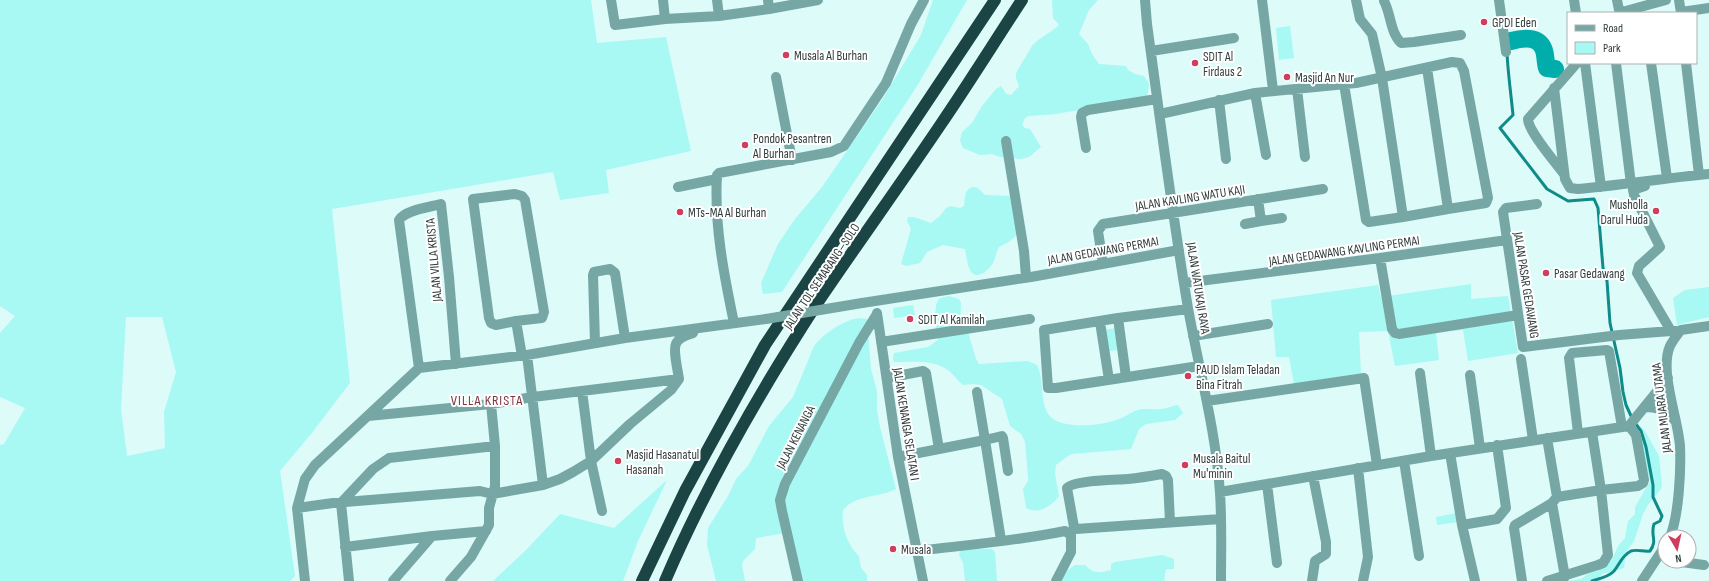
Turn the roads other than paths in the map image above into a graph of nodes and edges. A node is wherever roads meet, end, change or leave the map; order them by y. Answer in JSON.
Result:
{"nodes":[{"id":1,"x":611,"y":0,"type":"edge"},
{"id":2,"x":663,"y":0,"type":"edge"},
{"id":3,"x":717,"y":0,"type":"edge"},
{"id":4,"x":818,"y":0,"type":"edge"},
{"id":5,"x":924,"y":0,"type":"edge"},
{"id":6,"x":995,"y":0,"type":"edge"},
{"id":7,"x":1022,"y":0,"type":"edge"},
{"id":8,"x":1145,"y":0,"type":"edge"},
{"id":9,"x":1262,"y":0,"type":"edge"},
{"id":10,"x":1356,"y":0,"type":"edge"},
{"id":11,"x":1387,"y":0,"type":"edge"},
{"id":12,"x":1499,"y":0,"type":"edge"},
{"id":13,"x":1574,"y":0,"type":"edge"},
{"id":14,"x":1617,"y":0,"type":"edge"},
{"id":15,"x":1666,"y":0,"type":"edge"},
{"id":16,"x":1679,"y":0,"type":"edge"},
{"id":17,"x":768,"y":4,"type":"edge"},
{"id":18,"x":1709,"y":8,"type":"edge"},
{"id":19,"x":1643,"y":10,"type":"edge"},
{"id":20,"x":1576,"y":12,"type":"edge"},
{"id":21,"x":1681,"y":12,"type":"edge"},
{"id":22,"x":1687,"y":12,"type":"edge"},
{"id":23,"x":719,"y":16,"type":"junction"},
{"id":24,"x":665,"y":19,"type":"junction"},
{"id":25,"x":1461,"y":35,"type":"dead end"},
{"id":26,"x":1234,"y":38,"type":"dead end"},
{"id":27,"x":1151,"y":51,"type":"junction"},
{"id":28,"x":1506,"y":52,"type":"dead end"},
{"id":29,"x":1575,"y":64,"type":"edge"},
{"id":30,"x":1585,"y":64,"type":"edge"},
{"id":31,"x":1616,"y":64,"type":"edge"},
{"id":32,"x":1651,"y":64,"type":"edge"},
{"id":33,"x":1686,"y":64,"type":"edge"},
{"id":34,"x":1427,"y":68,"type":"junction"},
{"id":35,"x":776,"y":77,"type":"dead end"},
{"id":36,"x":1382,"y":78,"type":"junction"},
{"id":37,"x":1344,"y":84,"type":"junction"},
{"id":38,"x":1554,"y":88,"type":"junction"},
{"id":39,"x":1297,"y":89,"type":"junction"},
{"id":40,"x":1273,"y":90,"type":"junction"},
{"id":41,"x":1255,"y":93,"type":"junction"},
{"id":42,"x":1157,"y":99,"type":"junction"},
{"id":43,"x":1219,"y":100,"type":"junction"},
{"id":44,"x":1160,"y":114,"type":"junction"},
{"id":45,"x":1006,"y":142,"type":"dead end"},
{"id":46,"x":1086,"y":148,"type":"dead end"},
{"id":47,"x":1266,"y":155,"type":"dead end"},
{"id":48,"x":1305,"y":157,"type":"dead end"},
{"id":49,"x":1226,"y":159,"type":"dead end"},
{"id":50,"x":792,"y":160,"type":"junction"},
{"id":51,"x":1564,"y":174,"type":"junction"},
{"id":52,"x":1704,"y":174,"type":"edge"},
{"id":53,"x":718,"y":176,"type":"junction"},
{"id":54,"x":1681,"y":176,"type":"junction"},
{"id":55,"x":1667,"y":178,"type":"junction"},
{"id":56,"x":1631,"y":184,"type":"junction"},
{"id":57,"x":678,"y":187,"type":"dead end"},
{"id":58,"x":1601,"y":187,"type":"junction"},
{"id":59,"x":1323,"y":189,"type":"dead end"},
{"id":60,"x":1258,"y":199,"type":"junction"},
{"id":61,"x":1537,"y":204,"type":"dead end"},
{"id":62,"x":1448,"y":209,"type":"junction"},
{"id":63,"x":1174,"y":212,"type":"junction"},
{"id":64,"x":1403,"y":217,"type":"junction"},
{"id":65,"x":1282,"y":218,"type":"dead end"},
{"id":66,"x":1261,"y":221,"type":"junction"},
{"id":67,"x":1244,"y":224,"type":"dead end"},
{"id":68,"x":1507,"y":240,"type":"junction"},
{"id":69,"x":1179,"y":250,"type":"junction"},
{"id":70,"x":1380,"y":258,"type":"junction"},
{"id":71,"x":1103,"y":264,"type":"junction"},
{"id":72,"x":1028,"y":277,"type":"junction"},
{"id":73,"x":1184,"y":283,"type":"junction"},
{"id":74,"x":876,"y":301,"type":"junction"},
{"id":75,"x":1188,"y":309,"type":"junction"},
{"id":76,"x":877,"y":314,"type":"junction"},
{"id":77,"x":1518,"y":315,"type":"junction"},
{"id":78,"x":1118,"y":318,"type":"junction"},
{"id":79,"x":1030,"y":319,"type":"dead end"},
{"id":80,"x":516,"y":321,"type":"junction"},
{"id":81,"x":1100,"y":322,"type":"junction"},
{"id":82,"x":734,"y":323,"type":"junction"},
{"id":83,"x":1268,"y":324,"type":"dead end"},
{"id":84,"x":718,"y":326,"type":"junction"},
{"id":85,"x":1709,"y":326,"type":"edge"},
{"id":86,"x":1676,"y":331,"type":"junction"},
{"id":87,"x":1193,"y":336,"type":"junction"},
{"id":88,"x":626,"y":338,"type":"junction"},
{"id":89,"x":881,"y":342,"type":"junction"},
{"id":90,"x":595,"y":343,"type":"junction"},
{"id":91,"x":525,"y":355,"type":"junction"},
{"id":92,"x":1521,"y":359,"type":"dead end"},
{"id":93,"x":456,"y":364,"type":"junction"},
{"id":94,"x":1199,"y":366,"type":"junction"},
{"id":95,"x":419,"y":368,"type":"junction"},
{"id":96,"x":1420,"y":373,"type":"dead end"},
{"id":97,"x":1470,"y":375,"type":"dead end"},
{"id":98,"x":1126,"y":377,"type":"junction"},
{"id":99,"x":887,"y":378,"type":"junction"},
{"id":100,"x":1668,"y":378,"type":"junction"},
{"id":101,"x":680,"y":379,"type":"junction"},
{"id":102,"x":1109,"y":380,"type":"junction"},
{"id":103,"x":582,"y":391,"type":"junction"},
{"id":104,"x":977,"y":392,"type":"dead end"},
{"id":105,"x":533,"y":397,"type":"junction"},
{"id":106,"x":1207,"y":401,"type":"junction"},
{"id":107,"x":491,"y":404,"type":"junction"},
{"id":108,"x":1645,"y":407,"type":"junction"},
{"id":109,"x":368,"y":416,"type":"junction"},
{"id":110,"x":1676,"y":422,"type":"junction"},
{"id":111,"x":1630,"y":424,"type":"junction"},
{"id":112,"x":1592,"y":432,"type":"junction"},
{"id":113,"x":1578,"y":433,"type":"junction"},
{"id":114,"x":1547,"y":438,"type":"junction"},
{"id":115,"x":986,"y":440,"type":"junction"},
{"id":116,"x":1533,"y":440,"type":"junction"},
{"id":117,"x":1497,"y":445,"type":"junction"},
{"id":118,"x":496,"y":446,"type":"junction"},
{"id":119,"x":1480,"y":448,"type":"junction"},
{"id":120,"x":939,"y":449,"type":"junction"},
{"id":121,"x":1450,"y":453,"type":"junction"},
{"id":122,"x":1431,"y":456,"type":"junction"},
{"id":123,"x":898,"y":457,"type":"junction"},
{"id":124,"x":591,"y":461,"type":"junction"},
{"id":125,"x":1404,"y":461,"type":"junction"},
{"id":126,"x":1377,"y":465,"type":"junction"},
{"id":127,"x":1358,"y":468,"type":"junction"},
{"id":128,"x":1008,"y":471,"type":"dead end"},
{"id":129,"x":1313,"y":476,"type":"junction"},
{"id":130,"x":1267,"y":484,"type":"junction"},
{"id":131,"x":543,"y":485,"type":"junction"},
{"id":132,"x":1601,"y":490,"type":"junction"},
{"id":133,"x":1220,"y":492,"type":"junction"},
{"id":134,"x":492,"y":494,"type":"junction"},
{"id":135,"x":1555,"y":500,"type":"junction"},
{"id":136,"x":341,"y":503,"type":"junction"},
{"id":137,"x":298,"y":508,"type":"junction"},
{"id":138,"x":602,"y":511,"type":"dead end"},
{"id":139,"x":1221,"y":519,"type":"junction"},
{"id":140,"x":1170,"y":522,"type":"junction"},
{"id":141,"x":1462,"y":525,"type":"junction"},
{"id":142,"x":1673,"y":529,"type":"edge"},
{"id":143,"x":486,"y":531,"type":"junction"},
{"id":144,"x":432,"y":536,"type":"junction"},
{"id":145,"x":1001,"y":540,"type":"junction"},
{"id":146,"x":345,"y":547,"type":"junction"},
{"id":147,"x":917,"y":551,"type":"junction"},
{"id":148,"x":1419,"y":556,"type":"dead end"},
{"id":149,"x":1277,"y":563,"type":"dead end"},
{"id":150,"x":1657,"y":564,"type":"edge"},
{"id":151,"x":1697,"y":564,"type":"edge"},
{"id":152,"x":1704,"y":565,"type":"dead end"},
{"id":153,"x":1565,"y":576,"type":"junction"},
{"id":154,"x":305,"y":581,"type":"edge"},
{"id":155,"x":349,"y":581,"type":"edge"},
{"id":156,"x":393,"y":581,"type":"edge"},
{"id":157,"x":450,"y":581,"type":"edge"},
{"id":158,"x":642,"y":581,"type":"edge"},
{"id":159,"x":665,"y":581,"type":"edge"},
{"id":160,"x":798,"y":581,"type":"edge"},
{"id":161,"x":923,"y":581,"type":"edge"},
{"id":162,"x":1056,"y":581,"type":"edge"},
{"id":163,"x":1221,"y":581,"type":"edge"},
{"id":164,"x":1312,"y":581,"type":"edge"},
{"id":165,"x":1363,"y":581,"type":"edge"},
{"id":166,"x":1475,"y":581,"type":"edge"},
{"id":167,"x":1522,"y":581,"type":"edge"},
{"id":168,"x":1547,"y":581,"type":"edge"},
{"id":169,"x":1642,"y":581,"type":"edge"}],
"edges":[{"from":1,"to":24,"type":"street"},
{"from":2,"to":24,"type":"street"},
{"from":3,"to":23,"type":"street"},
{"from":4,"to":17,"type":"street"},
{"from":5,"to":50,"type":"street"},
{"from":6,"to":158,"type":"highway","name":"JALAN TOL SEMARANG–SOLO"},
{"from":7,"to":159,"type":"highway","name":"JALAN TOL SEMARANG–SOLO"},
{"from":8,"to":27,"type":"street","name":"JALAN WATUKAJI RAYA"},
{"from":9,"to":40,"type":"street"},
{"from":10,"to":36,"type":"street"},
{"from":11,"to":25,"type":"street"},
{"from":12,"to":28,"type":"street"},
{"from":13,"to":20,"type":"street"},
{"from":14,"to":19,"type":"street"},
{"from":15,"to":19,"type":"street"},
{"from":16,"to":21,"type":"street"},
{"from":17,"to":23,"type":"street"},
{"from":18,"to":22,"type":"street"},
{"from":23,"to":24,"type":"street"},
{"from":26,"to":27,"type":"street"},
{"from":27,"to":42,"type":"street","name":"JALAN WATUKAJI RAYA"},
{"from":29,"to":38,"type":"street"},
{"from":30,"to":58,"type":"street"},
{"from":31,"to":56,"type":"street"},
{"from":32,"to":55,"type":"street"},
{"from":33,"to":52,"type":"street"},
{"from":34,"to":36,"type":"street"},
{"from":34,"to":62,"type":"street"},
{"from":34,"to":62,"type":"street"},
{"from":35,"to":50,"type":"street"},
{"from":36,"to":37,"type":"street"},
{"from":36,"to":64,"type":"street"},
{"from":37,"to":39,"type":"street"},
{"from":37,"to":64,"type":"street"},
{"from":38,"to":51,"type":"street"},
{"from":38,"to":51,"type":"street"},
{"from":39,"to":40,"type":"street"},
{"from":39,"to":48,"type":"street"},
{"from":40,"to":41,"type":"street"},
{"from":41,"to":43,"type":"street"},
{"from":41,"to":47,"type":"street"},
{"from":42,"to":44,"type":"street","name":"JALAN WATUKAJI RAYA"},
{"from":42,"to":46,"type":"street"},
{"from":43,"to":44,"type":"street"},
{"from":43,"to":49,"type":"street"},
{"from":44,"to":63,"type":"street","name":"JALAN WATUKAJI RAYA"},
{"from":45,"to":72,"type":"street"},
{"from":50,"to":53,"type":"street"},
{"from":51,"to":58,"type":"street"},
{"from":52,"to":54,"type":"street"},
{"from":53,"to":57,"type":"street"},
{"from":53,"to":82,"type":"street"},
{"from":54,"to":55,"type":"street"},
{"from":54,"to":86,"type":"street"},
{"from":55,"to":56,"type":"street"},
{"from":56,"to":58,"type":"street"},
{"from":59,"to":60,"type":"street","name":"JALAN KAVLING WATU KAJI"},
{"from":60,"to":63,"type":"street","name":"JALAN KAVLING WATU KAJI"},
{"from":60,"to":66,"type":"street"},
{"from":61,"to":68,"type":"street","name":"JALAN PASAR GEDAWANG"},
{"from":62,"to":64,"type":"street"},
{"from":63,"to":69,"type":"street","name":"JALAN WATUKAJI RAYA"},
{"from":63,"to":71,"type":"street","name":"JALAN KAVLING WATU KAJI"},
{"from":65,"to":66,"type":"street"},
{"from":66,"to":67,"type":"street"},
{"from":68,"to":70,"type":"street","name":"JALAN GEDAWANG KAVLING PERMAI"},
{"from":68,"to":77,"type":"street","name":"JALAN PASAR GEDAWANG"},
{"from":69,"to":71,"type":"street","name":"JALAN GEDAWANG PERMAI"},
{"from":69,"to":73,"type":"street","name":"JALAN WATUKAJI RAYA"},
{"from":70,"to":73,"type":"street","name":"JALAN GEDAWANG KAVLING PERMAI"},
{"from":70,"to":77,"type":"street"},
{"from":71,"to":72,"type":"street","name":"JALAN GEDAWANG PERMAI"},
{"from":72,"to":74,"type":"street"},
{"from":73,"to":75,"type":"street","name":"JALAN WATUKAJI RAYA"},
{"from":74,"to":76,"type":"street","name":"JALAN KENANGA SELATAN I"},
{"from":74,"to":82,"type":"street","bridge":true},
{"from":75,"to":78,"type":"street"},
{"from":75,"to":87,"type":"street","name":"JALAN WATUKAJI RAYA"},
{"from":76,"to":89,"type":"street","name":"JALAN KENANGA SELATAN I"},
{"from":76,"to":160,"type":"street","name":"JALAN KENANGA"},
{"from":77,"to":86,"type":"street","name":"JALAN PASAR GEDAWANG"},
{"from":78,"to":81,"type":"street"},
{"from":78,"to":98,"type":"street"},
{"from":79,"to":89,"type":"street"},
{"from":80,"to":80,"type":"street"},
{"from":80,"to":91,"type":"street"},
{"from":81,"to":102,"type":"street"},
{"from":81,"to":102,"type":"street"},
{"from":82,"to":84,"type":"street"},
{"from":83,"to":87,"type":"street"},
{"from":84,"to":88,"type":"street"},
{"from":84,"to":101,"type":"street"},
{"from":85,"to":86,"type":"street"},
{"from":86,"to":100,"type":"street","name":"JALAN MUARA UTAMA"},
{"from":87,"to":94,"type":"street","name":"JALAN WATUKAJI RAYA"},
{"from":88,"to":90,"type":"street"},
{"from":88,"to":90,"type":"street"},
{"from":89,"to":99,"type":"street","name":"JALAN KENANGA SELATAN I"},
{"from":90,"to":91,"type":"street"},
{"from":91,"to":93,"type":"street"},
{"from":91,"to":105,"type":"street"},
{"from":92,"to":116,"type":"street"},
{"from":93,"to":95,"type":"street"},
{"from":93,"to":95,"type":"street","name":"JALAN VILLA KRISTA"},
{"from":94,"to":98,"type":"street"},
{"from":94,"to":106,"type":"street","name":"JALAN WATUKAJI RAYA"},
{"from":95,"to":109,"type":"street"},
{"from":96,"to":122,"type":"street"},
{"from":97,"to":119,"type":"street"},
{"from":98,"to":102,"type":"street"},
{"from":99,"to":120,"type":"street"},
{"from":99,"to":123,"type":"street","name":"JALAN KENANGA SELATAN I"},
{"from":100,"to":108,"type":"street"},
{"from":100,"to":110,"type":"street","name":"JALAN MUARA UTAMA"},
{"from":101,"to":103,"type":"street"},
{"from":101,"to":124,"type":"street"},
{"from":103,"to":105,"type":"street"},
{"from":103,"to":124,"type":"street"},
{"from":104,"to":115,"type":"street"},
{"from":105,"to":107,"type":"street"},
{"from":105,"to":131,"type":"street"},
{"from":106,"to":126,"type":"street"},
{"from":106,"to":133,"type":"street","name":"JALAN WATUKAJI RAYA"},
{"from":107,"to":109,"type":"street"},
{"from":107,"to":118,"type":"street"},
{"from":108,"to":110,"type":"street"},
{"from":108,"to":111,"type":"street"},
{"from":109,"to":137,"type":"street"},
{"from":110,"to":142,"type":"street","name":"JALAN MUARA UTAMA"},
{"from":111,"to":112,"type":"street"},
{"from":111,"to":113,"type":"street"},
{"from":111,"to":132,"type":"street"},
{"from":112,"to":113,"type":"street"},
{"from":112,"to":132,"type":"street"},
{"from":113,"to":114,"type":"street"},
{"from":114,"to":116,"type":"street"},
{"from":114,"to":135,"type":"street"},
{"from":115,"to":120,"type":"street"},
{"from":115,"to":128,"type":"street"},
{"from":115,"to":145,"type":"street"},
{"from":116,"to":117,"type":"street"},
{"from":117,"to":119,"type":"street"},
{"from":117,"to":141,"type":"street"},
{"from":118,"to":134,"type":"street"},
{"from":118,"to":136,"type":"street"},
{"from":119,"to":121,"type":"street"},
{"from":120,"to":123,"type":"street"},
{"from":121,"to":122,"type":"street"},
{"from":121,"to":141,"type":"street"},
{"from":122,"to":125,"type":"street"},
{"from":123,"to":147,"type":"street","name":"JALAN KENANGA SELATAN I"},
{"from":124,"to":131,"type":"street"},
{"from":124,"to":138,"type":"street"},
{"from":125,"to":126,"type":"street"},
{"from":125,"to":148,"type":"street"},
{"from":126,"to":127,"type":"street"},
{"from":127,"to":129,"type":"street"},
{"from":127,"to":165,"type":"street"},
{"from":129,"to":130,"type":"street"},
{"from":129,"to":164,"type":"street"},
{"from":130,"to":133,"type":"street"},
{"from":130,"to":149,"type":"street"},
{"from":131,"to":134,"type":"street"},
{"from":132,"to":135,"type":"street"},
{"from":132,"to":153,"type":"street"},
{"from":133,"to":139,"type":"street","name":"JALAN WATUKAJI RAYA"},
{"from":134,"to":136,"type":"street"},
{"from":134,"to":143,"type":"street"},
{"from":135,"to":153,"type":"street"},
{"from":135,"to":167,"type":"street"},
{"from":136,"to":137,"type":"street"},
{"from":136,"to":146,"type":"street"},
{"from":137,"to":154,"type":"street"},
{"from":139,"to":140,"type":"street"},
{"from":139,"to":163,"type":"street","name":"JALAN WATUKAJI RAYA"},
{"from":140,"to":140,"type":"street"},
{"from":141,"to":166,"type":"street"},
{"from":143,"to":144,"type":"street"},
{"from":143,"to":157,"type":"street"},
{"from":144,"to":146,"type":"street"},
{"from":144,"to":156,"type":"street"},
{"from":145,"to":147,"type":"street"},
{"from":145,"to":162,"type":"street"},
{"from":146,"to":155,"type":"street"},
{"from":147,"to":161,"type":"street","name":"JALAN KENANGA SELATAN I"},
{"from":150,"to":169,"type":"street"},
{"from":151,"to":152,"type":"street"},
{"from":153,"to":168,"type":"street"}]}
